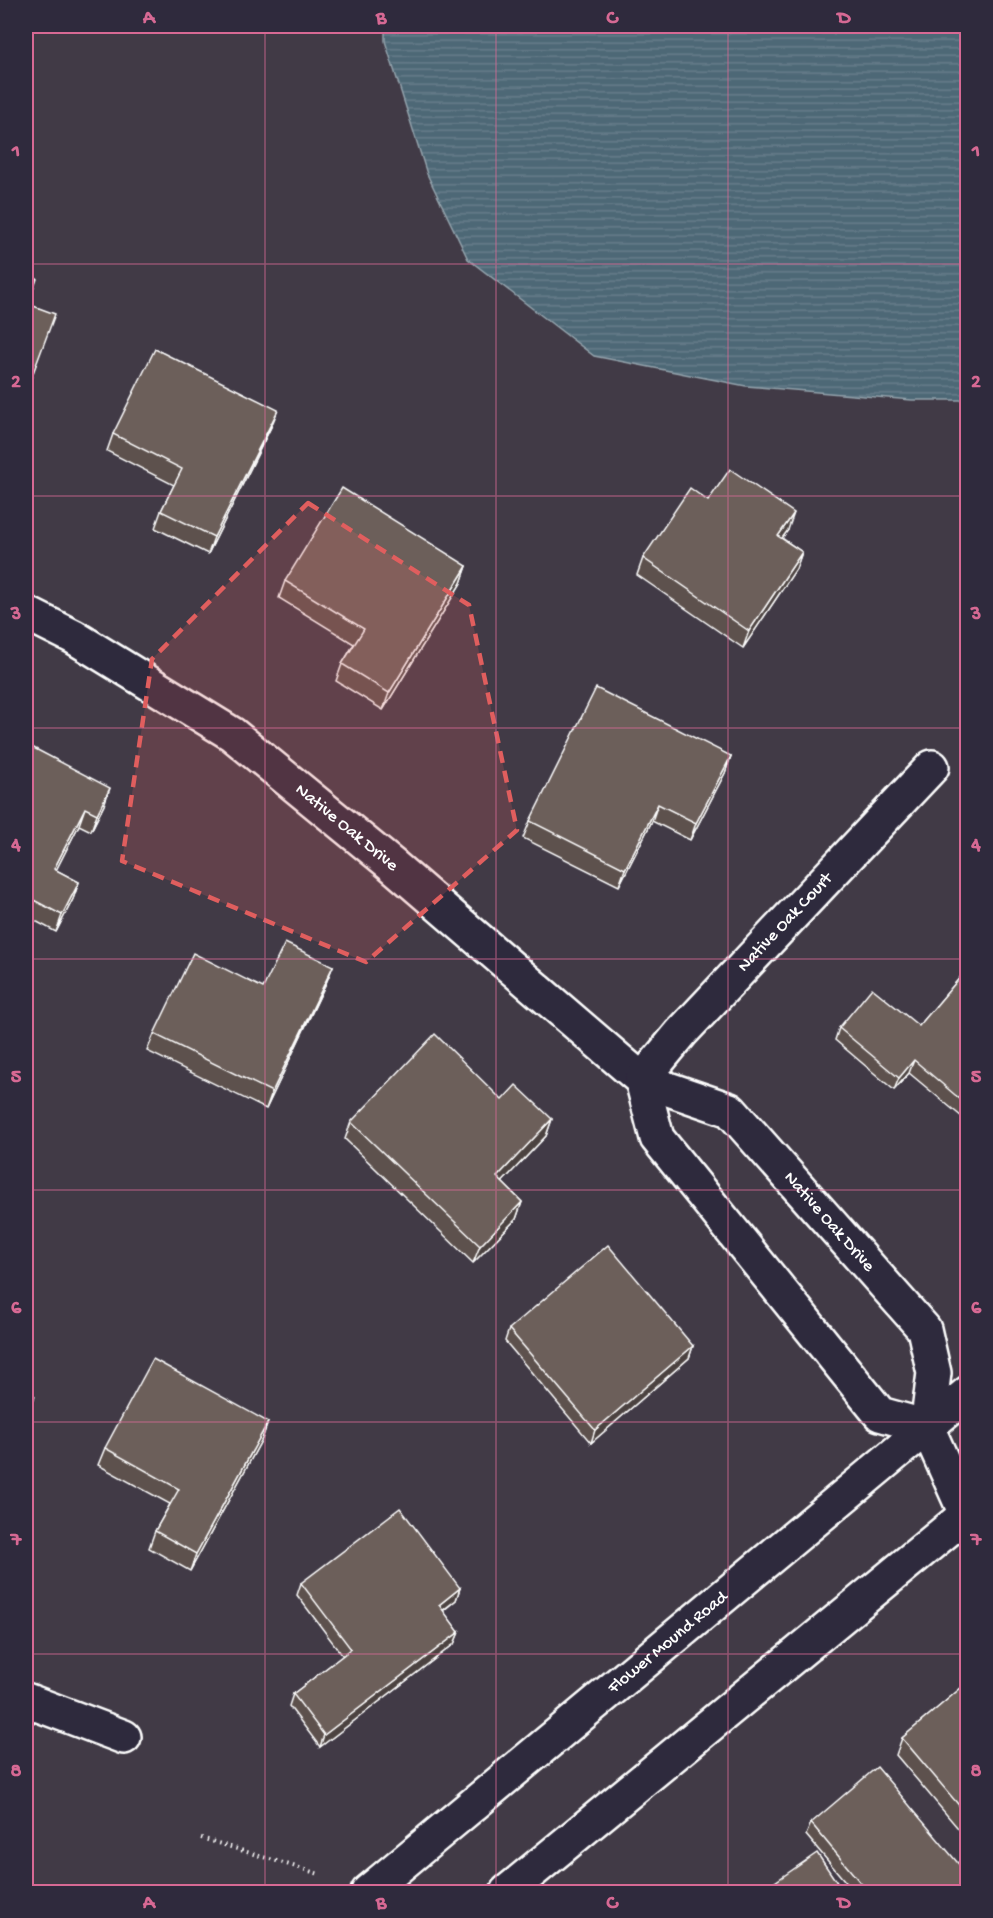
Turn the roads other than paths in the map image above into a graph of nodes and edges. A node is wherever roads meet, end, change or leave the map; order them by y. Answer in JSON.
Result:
{"nodes":[{"id":1,"x":26,"y":613,"type":"edge"},
{"id":2,"x":933,"y":767,"type":"dead end"},
{"id":3,"x":642,"y":1080,"type":"junction"},
{"id":4,"x":968,"y":1393,"type":"edge"},
{"id":5,"x":927,"y":1427,"type":"junction"},
{"id":6,"x":967,"y":1518,"type":"edge"},
{"id":7,"x":26,"y":1700,"type":"edge"},
{"id":8,"x":124,"y":1737,"type":"dead end"},
{"id":9,"x":368,"y":1893,"type":"edge"},
{"id":10,"x":507,"y":1893,"type":"edge"}],
"edges":[{"from":1,"to":3,"type":"street","name":"Native Oak Drive"},
{"from":2,"to":3,"type":"street","name":"Native Oak Court"},
{"from":3,"to":5,"type":"street"},
{"from":3,"to":5,"type":"street","name":"Native Oak Drive"},
{"from":4,"to":5,"type":"street","name":"Flower Mound Road"},
{"from":5,"to":6,"type":"street"},
{"from":5,"to":9,"type":"street","name":"Flower Mound Road"},
{"from":6,"to":10,"type":"street"},
{"from":7,"to":8,"type":"street"}]}
